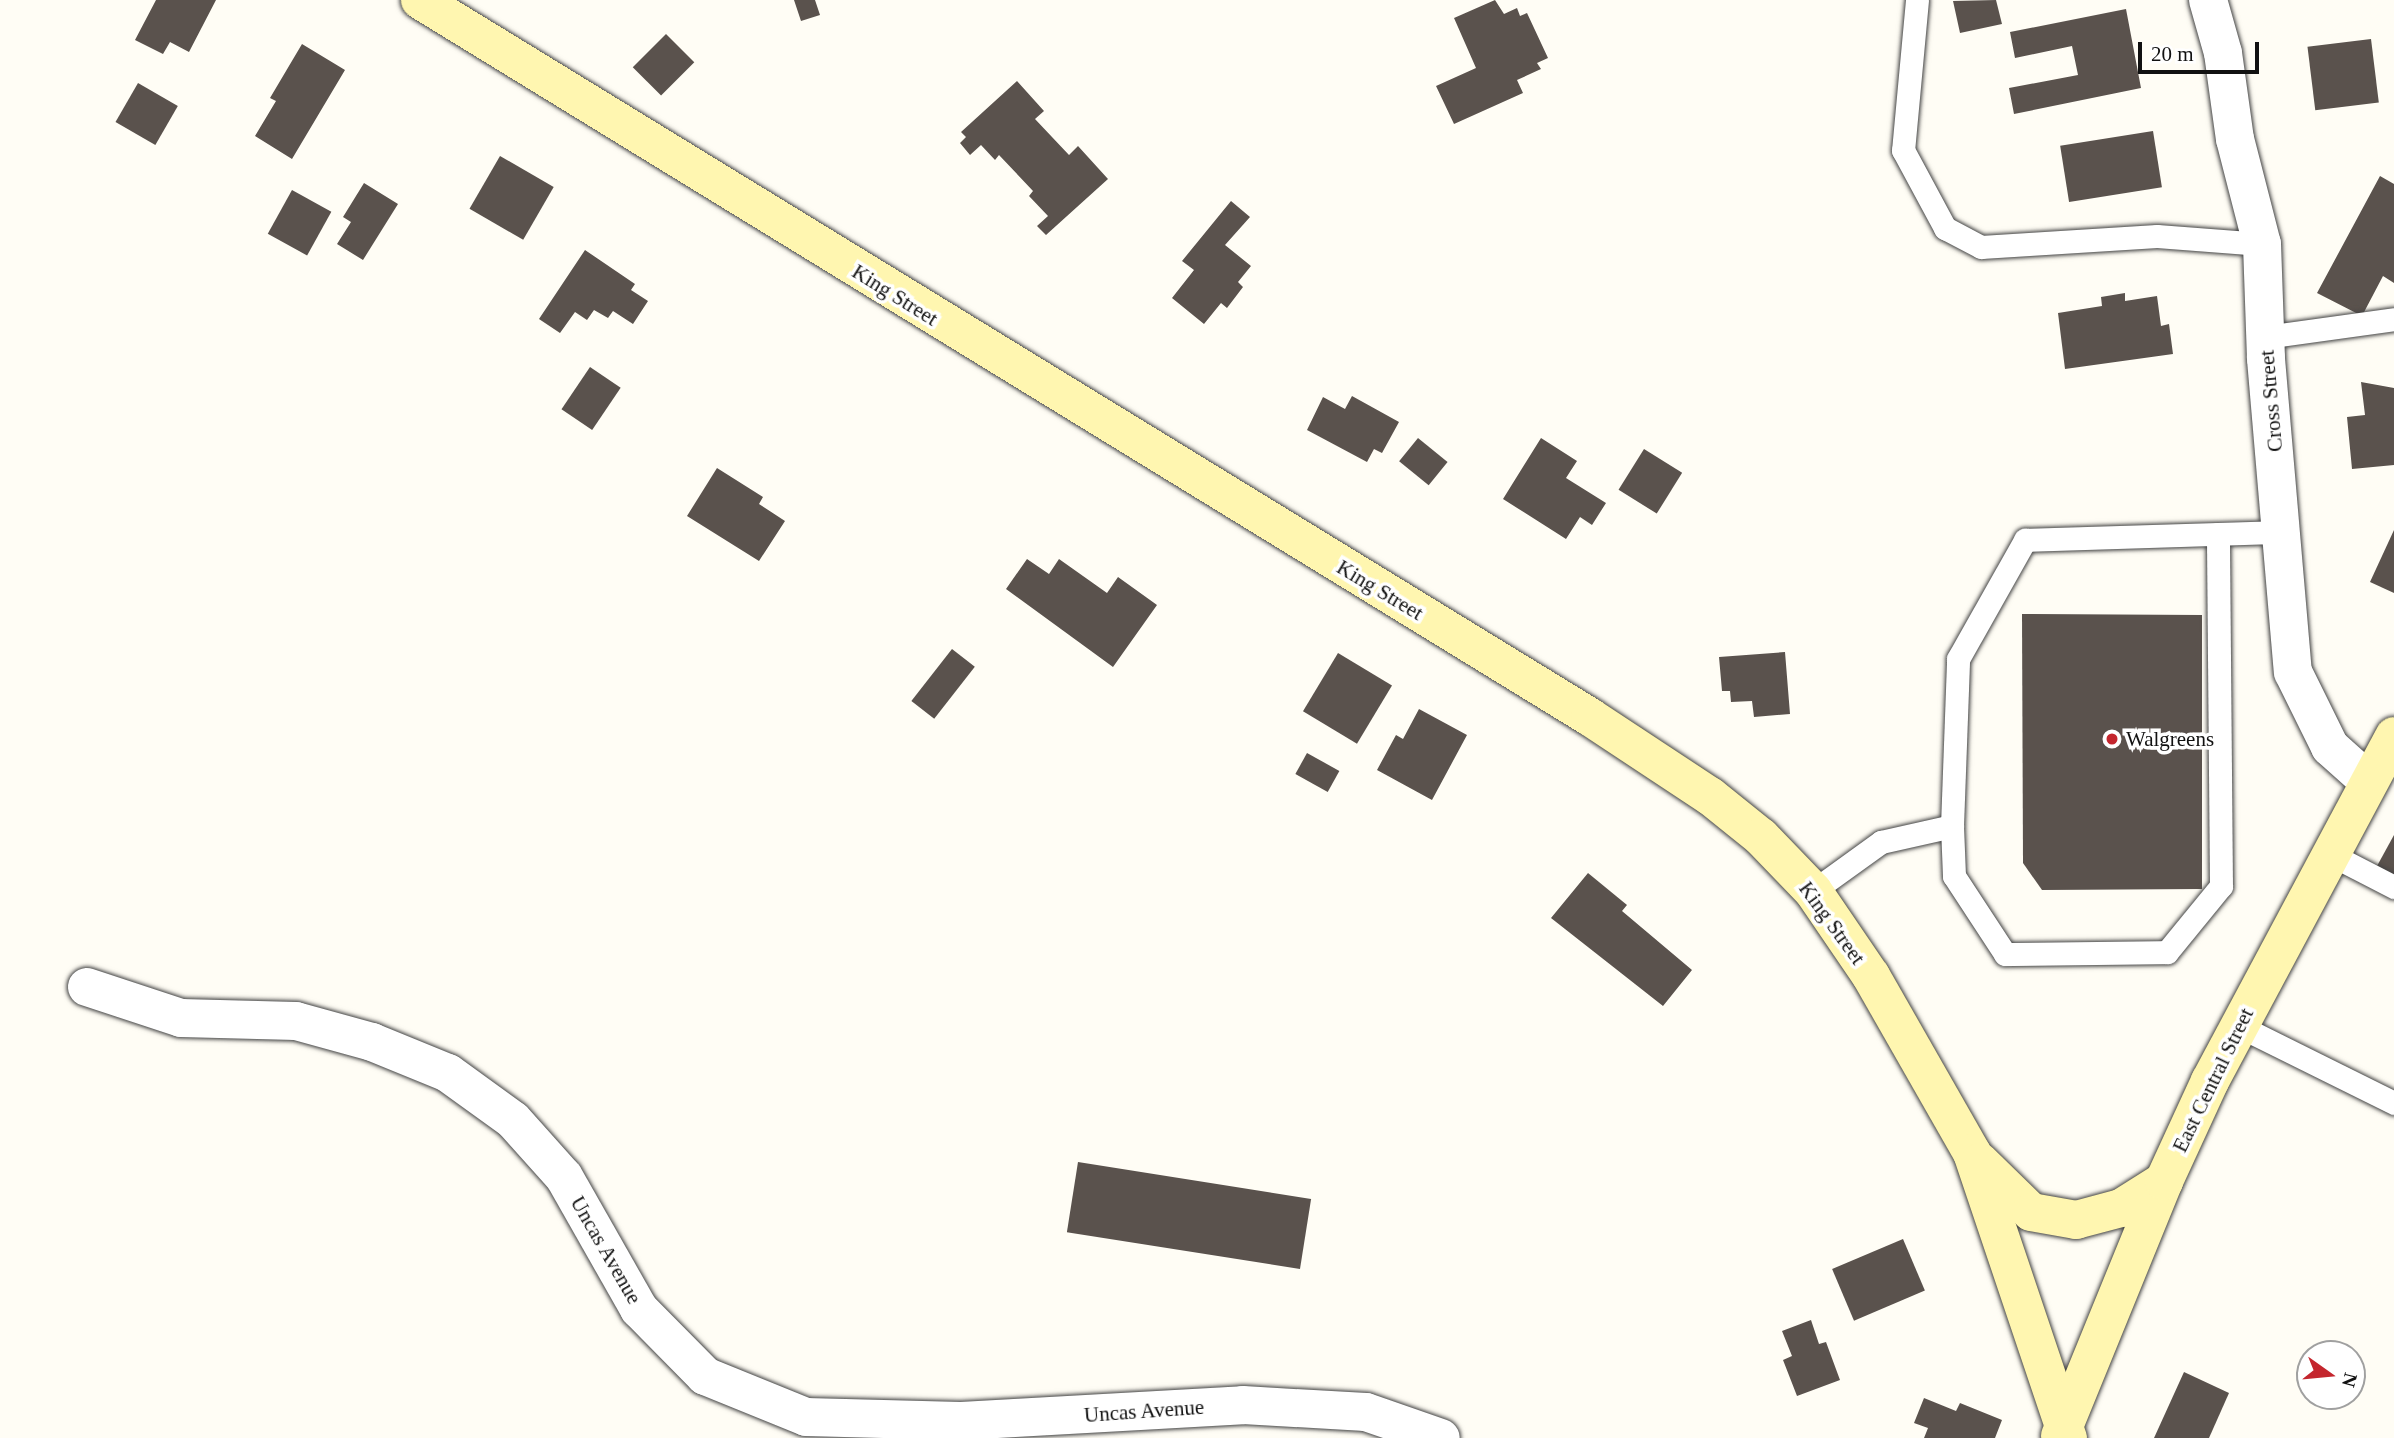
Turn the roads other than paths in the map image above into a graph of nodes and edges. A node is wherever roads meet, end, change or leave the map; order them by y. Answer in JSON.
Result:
{"nodes":[{"id":1,"x":420,"y":0,"type":"edge"},
{"id":2,"x":1917,"y":0,"type":"edge"},
{"id":3,"x":2208,"y":0,"type":"edge"},
{"id":4,"x":2262,"y":244,"type":"junction"},
{"id":5,"x":2394,"y":318,"type":"edge"},
{"id":6,"x":2265,"y":337,"type":"junction"},
{"id":7,"x":2280,"y":532,"type":"junction"},
{"id":8,"x":2218,"y":534,"type":"junction"},
{"id":9,"x":2394,"y":736,"type":"edge"},
{"id":10,"x":2369,"y":782,"type":"junction"},
{"id":11,"x":1952,"y":826,"type":"junction"},
{"id":12,"x":2330,"y":854,"type":"junction"},
{"id":13,"x":2394,"y":887,"type":"edge"},
{"id":14,"x":1813,"y":891,"type":"junction"},
{"id":15,"x":87,"y":987,"type":"dead end"},
{"id":16,"x":2239,"y":1026,"type":"junction"},
{"id":17,"x":2394,"y":1103,"type":"edge"},
{"id":18,"x":1972,"y":1153,"type":"junction"},
{"id":19,"x":2164,"y":1181,"type":"junction"},
{"id":20,"x":1086,"y":1426,"type":"edge"},
{"id":21,"x":2063,"y":1435,"type":"edge"},
{"id":22,"x":1441,"y":1438,"type":"edge"}],
"edges":[{"from":1,"to":14,"type":"main road","name":"King Street"},
{"from":2,"to":4,"type":"lane"},
{"from":3,"to":4,"type":"street","name":"Cross Street"},
{"from":4,"to":6,"type":"street","name":"Cross Street"},
{"from":5,"to":6,"type":"lane"},
{"from":6,"to":7,"type":"street","name":"Cross Street"},
{"from":7,"to":8,"type":"lane"},
{"from":7,"to":10,"type":"street","name":"Cross Street"},
{"from":8,"to":11,"type":"lane"},
{"from":8,"to":11,"type":"lane"},
{"from":9,"to":10,"type":"main road","name":"East Central Street"},
{"from":10,"to":12,"type":"main road","name":"East Central Street"},
{"from":11,"to":14,"type":"lane"},
{"from":12,"to":13,"type":"lane"},
{"from":12,"to":16,"type":"main road","name":"East Central Street"},
{"from":14,"to":18,"type":"main road","name":"King Street"},
{"from":15,"to":20,"type":"street","name":"Uncas Avenue"},
{"from":16,"to":17,"type":"lane"},
{"from":16,"to":19,"type":"main road","name":"East Central Street"},
{"from":18,"to":19,"type":"main road"},
{"from":18,"to":21,"type":"main road","name":"King Street"},
{"from":19,"to":21,"type":"main road","name":"East Central Street"},
{"from":20,"to":22,"type":"street","name":"Uncas Avenue"}]}
